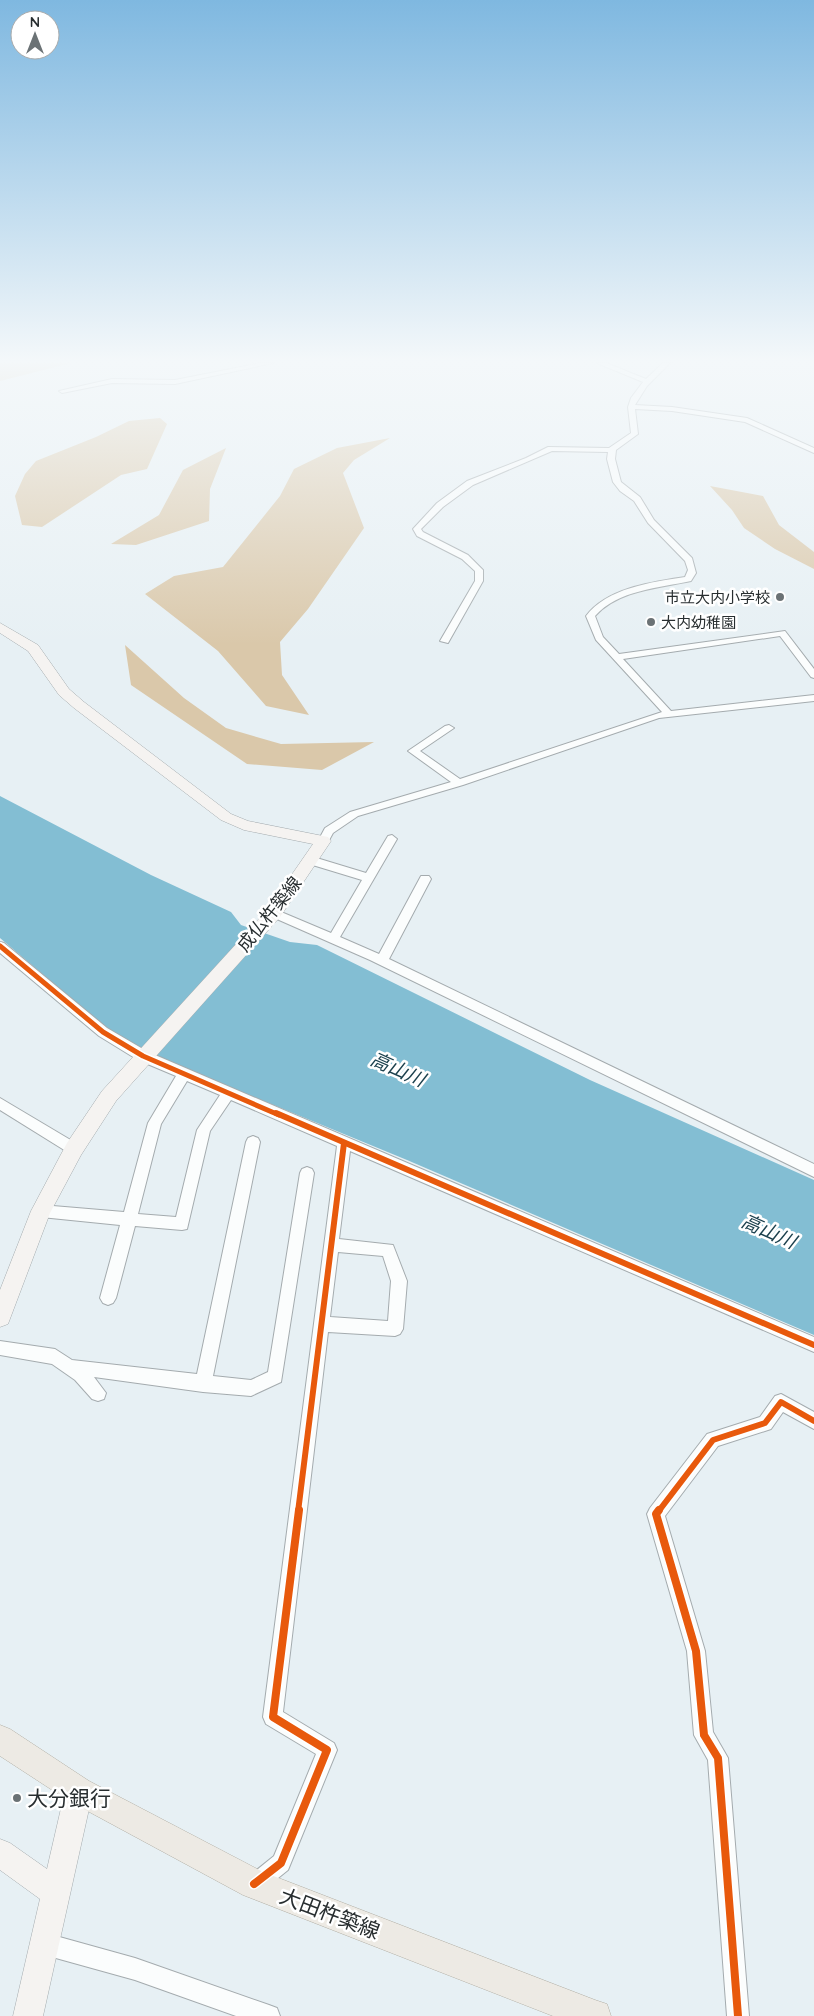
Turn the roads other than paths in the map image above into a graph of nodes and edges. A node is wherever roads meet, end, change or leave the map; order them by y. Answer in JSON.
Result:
{"nodes":[{"id":1,"x":535,"y":457,"type":"edge"},
{"id":2,"x":611,"y":457,"type":"edge"},
{"id":3,"x":0,"y":627,"type":"edge"},
{"id":4,"x":445,"y":641,"type":"dead end"},
{"id":5,"x":616,"y":657,"type":"junction"},
{"id":6,"x":814,"y":675,"type":"edge"},
{"id":7,"x":814,"y":698,"type":"edge"},
{"id":8,"x":669,"y":714,"type":"junction"},
{"id":9,"x":450,"y":728,"type":"dead end"},
{"id":10,"x":459,"y":783,"type":"junction"},
{"id":11,"x":392,"y":839,"type":"dead end"},
{"id":12,"x":323,"y":840,"type":"junction"},
{"id":13,"x":310,"y":860,"type":"junction"},
{"id":14,"x":369,"y":878,"type":"junction"},
{"id":15,"x":425,"y":879,"type":"dead end"},
{"id":16,"x":274,"y":913,"type":"junction"},
{"id":17,"x":334,"y":938,"type":"junction"},
{"id":18,"x":0,"y":946,"type":"edge"},
{"id":19,"x":382,"y":961,"type":"junction"},
{"id":20,"x":143,"y":1056,"type":"junction"},
{"id":21,"x":184,"y":1074,"type":"junction"},
{"id":22,"x":228,"y":1093,"type":"junction"},
{"id":23,"x":0,"y":1103,"type":"edge"},
{"id":24,"x":253,"y":1142,"type":"dead end"},
{"id":25,"x":344,"y":1143,"type":"junction"},
{"id":26,"x":74,"y":1149,"type":"junction"},
{"id":27,"x":814,"y":1171,"type":"edge"},
{"id":28,"x":307,"y":1173,"type":"dead end"},
{"id":29,"x":41,"y":1212,"type":"junction"},
{"id":30,"x":130,"y":1220,"type":"junction"},
{"id":31,"x":332,"y":1245,"type":"junction"},
{"id":32,"x":108,"y":1298,"type":"dead end"},
{"id":33,"x":0,"y":1317,"type":"edge"},
{"id":34,"x":322,"y":1324,"type":"junction"},
{"id":35,"x":814,"y":1345,"type":"edge"},
{"id":36,"x":0,"y":1348,"type":"edge"},
{"id":37,"x":70,"y":1368,"type":"junction"},
{"id":38,"x":203,"y":1384,"type":"junction"},
{"id":39,"x":98,"y":1393,"type":"dead end"},
{"id":40,"x":814,"y":1421,"type":"edge"},
{"id":41,"x":0,"y":1739,"type":"edge"},
{"id":42,"x":79,"y":1791,"type":"junction"},
{"id":43,"x":0,"y":1853,"type":"edge"},
{"id":44,"x":254,"y":1884,"type":"junction"},
{"id":45,"x":58,"y":1893,"type":"junction"},
{"id":46,"x":45,"y":1944,"type":"junction"},
{"id":47,"x":28,"y":2016,"type":"edge"},
{"id":48,"x":269,"y":2016,"type":"edge"},
{"id":49,"x":595,"y":2016,"type":"edge"},
{"id":50,"x":738,"y":2016,"type":"edge"}],
"edges":[{"from":1,"to":4,"type":"street"},
{"from":2,"to":5,"type":"street"},
{"from":3,"to":12,"type":"main road"},
{"from":5,"to":6,"type":"street"},
{"from":5,"to":8,"type":"street"},
{"from":7,"to":8,"type":"street"},
{"from":8,"to":10,"type":"street"},
{"from":9,"to":10,"type":"street"},
{"from":10,"to":12,"type":"street"},
{"from":11,"to":14,"type":"street"},
{"from":12,"to":13,"type":"main road","name":"成仏杵築線"},
{"from":13,"to":14,"type":"street"},
{"from":13,"to":16,"type":"main road","name":"成仏杵築線"},
{"from":14,"to":17,"type":"street"},
{"from":15,"to":19,"type":"street"},
{"from":16,"to":17,"type":"street"},
{"from":16,"to":20,"type":"main road","name":"成仏杵築線"},
{"from":17,"to":19,"type":"street"},
{"from":18,"to":20,"type":"street"},
{"from":19,"to":27,"type":"street"},
{"from":20,"to":21,"type":"street"},
{"from":20,"to":26,"type":"main road","name":"成仏杵築線"},
{"from":21,"to":22,"type":"street"},
{"from":21,"to":30,"type":"street"},
{"from":22,"to":25,"type":"street"},
{"from":22,"to":30,"type":"street"},
{"from":23,"to":26,"type":"street"},
{"from":24,"to":38,"type":"street"},
{"from":25,"to":31,"type":"street"},
{"from":25,"to":35,"type":"street"},
{"from":26,"to":29,"type":"main road","name":"成仏杵築線"},
{"from":28,"to":38,"type":"street"},
{"from":29,"to":30,"type":"street"},
{"from":29,"to":33,"type":"main road","name":"成仏杵築線"},
{"from":30,"to":32,"type":"street"},
{"from":31,"to":34,"type":"street"},
{"from":31,"to":34,"type":"street"},
{"from":34,"to":44,"type":"street"},
{"from":36,"to":37,"type":"street"},
{"from":37,"to":38,"type":"street"},
{"from":37,"to":39,"type":"street"},
{"from":40,"to":50,"type":"street"},
{"from":41,"to":42,"type":"main road","name":"大田杵築線"},
{"from":42,"to":44,"type":"main road","name":"大田杵築線"},
{"from":42,"to":45,"type":"main road"},
{"from":43,"to":45,"type":"main road"},
{"from":44,"to":49,"type":"main road","name":"大田杵築線"},
{"from":45,"to":46,"type":"main road"},
{"from":46,"to":47,"type":"main road"},
{"from":46,"to":48,"type":"street"}]}
